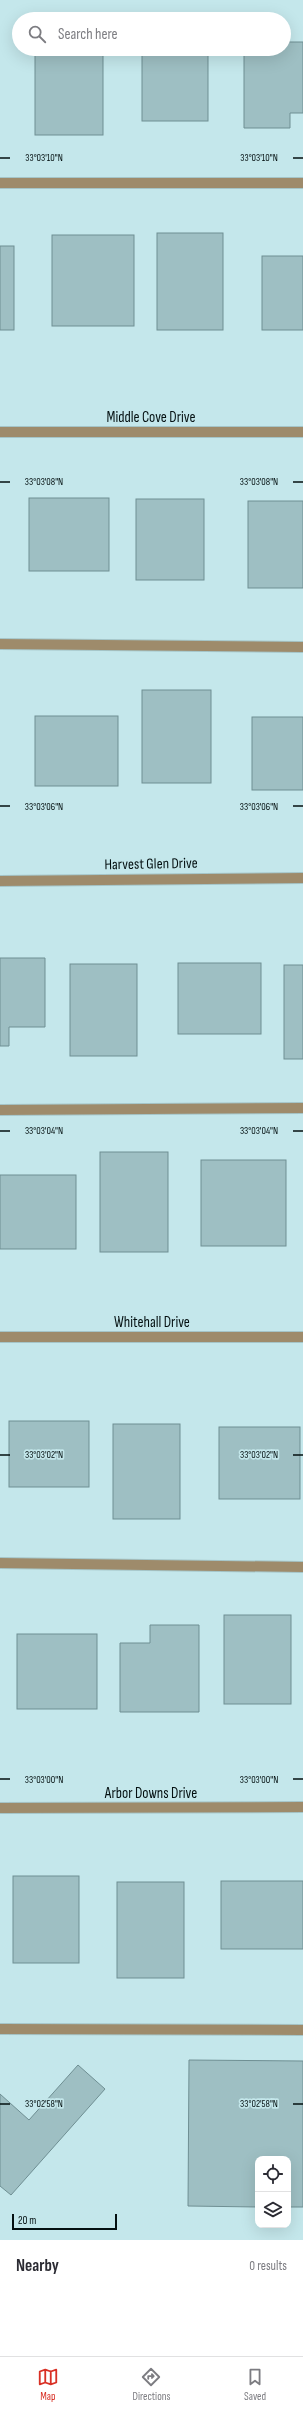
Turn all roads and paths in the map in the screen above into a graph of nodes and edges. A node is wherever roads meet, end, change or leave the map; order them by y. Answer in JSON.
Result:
{"nodes":[{"id":1,"x":0,"y":183,"type":"edge"},
{"id":2,"x":303,"y":183,"type":"edge"},
{"id":3,"x":0,"y":432,"type":"edge"},
{"id":4,"x":303,"y":432,"type":"edge"},
{"id":5,"x":0,"y":644,"type":"edge"},
{"id":6,"x":303,"y":647,"type":"edge"},
{"id":7,"x":303,"y":878,"type":"edge"},
{"id":8,"x":0,"y":881,"type":"edge"},
{"id":9,"x":303,"y":1108,"type":"edge"},
{"id":10,"x":0,"y":1110,"type":"edge"},
{"id":11,"x":0,"y":1337,"type":"edge"},
{"id":12,"x":303,"y":1338,"type":"edge"},
{"id":13,"x":0,"y":1563,"type":"edge"},
{"id":14,"x":303,"y":1567,"type":"edge"},
{"id":15,"x":303,"y":1807,"type":"edge"},
{"id":16,"x":0,"y":1808,"type":"edge"},
{"id":17,"x":0,"y":2029,"type":"edge"},
{"id":18,"x":303,"y":2030,"type":"edge"}],
"edges":[{"from":1,"to":2,"type":"street"},
{"from":3,"to":4,"type":"street","name":"Middle Cove Drive"},
{"from":5,"to":6,"type":"street"},
{"from":7,"to":8,"type":"street","name":"Harvest Glen Drive"},
{"from":9,"to":10,"type":"street"},
{"from":11,"to":12,"type":"street","name":"Whitehall Drive"},
{"from":13,"to":14,"type":"street"},
{"from":15,"to":16,"type":"street","name":"Arbor Downs Drive"},
{"from":17,"to":18,"type":"street"}]}
